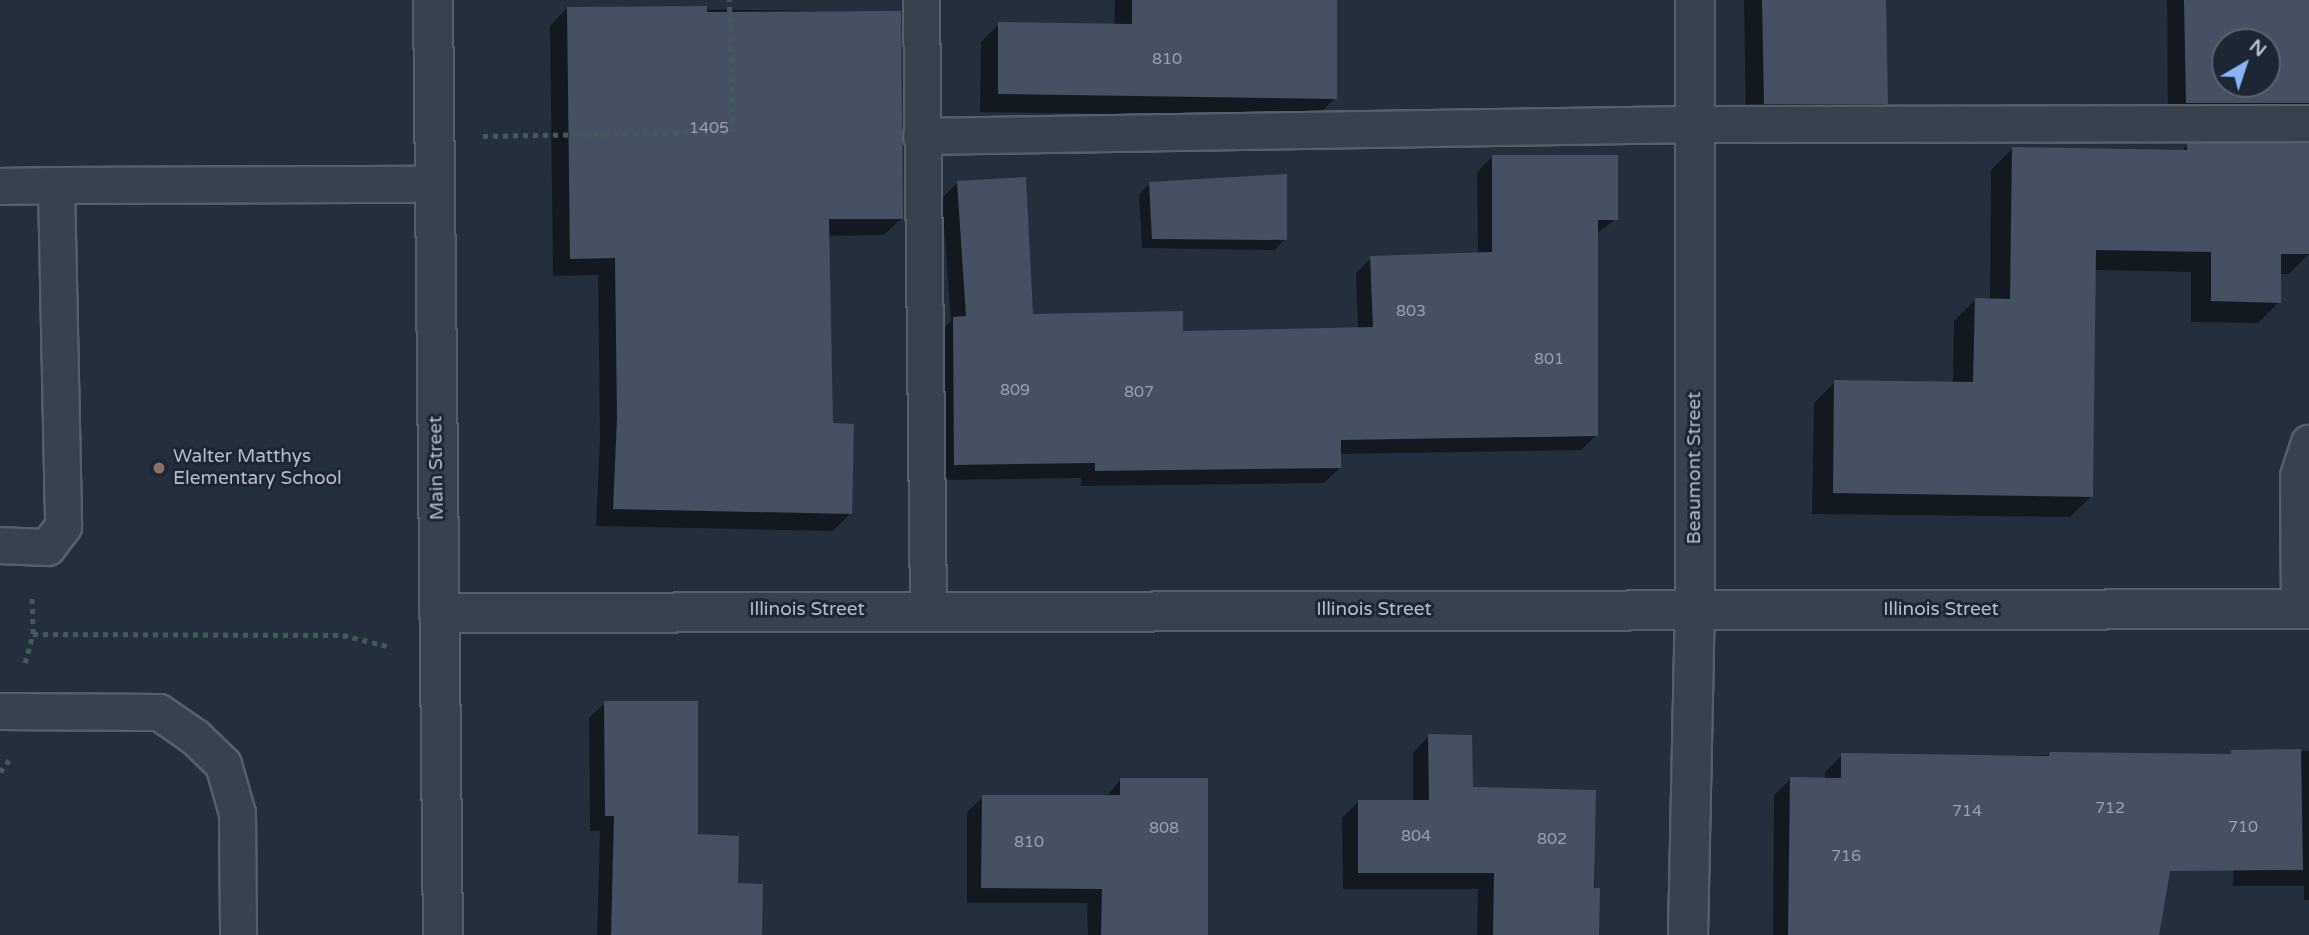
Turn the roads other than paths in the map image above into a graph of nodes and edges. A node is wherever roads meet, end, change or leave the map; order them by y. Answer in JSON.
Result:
{"nodes":[{"id":1,"x":432,"y":0,"type":"edge"},
{"id":2,"x":921,"y":0,"type":"edge"},
{"id":3,"x":1695,"y":0,"type":"edge"},
{"id":4,"x":2309,"y":122,"type":"edge"},
{"id":5,"x":1694,"y":124,"type":"junction"},
{"id":6,"x":921,"y":136,"type":"junction"},
{"id":7,"x":433,"y":184,"type":"junction"},
{"id":8,"x":56,"y":185,"type":"junction"},
{"id":9,"x":0,"y":186,"type":"edge"},
{"id":10,"x":2309,"y":443,"type":"edge"},
{"id":11,"x":0,"y":545,"type":"edge"},
{"id":12,"x":928,"y":609,"type":"junction"},
{"id":13,"x":2304,"y":609,"type":"edge"},
{"id":14,"x":1695,"y":610,"type":"junction"},
{"id":15,"x":439,"y":613,"type":"junction"},
{"id":16,"x":0,"y":711,"type":"edge"},
{"id":17,"x":238,"y":935,"type":"edge"},
{"id":18,"x":443,"y":935,"type":"edge"},
{"id":19,"x":1688,"y":935,"type":"edge"}],
"edges":[{"from":1,"to":7,"type":"street","name":"Main Street"},
{"from":2,"to":6,"type":"lane"},
{"from":3,"to":5,"type":"street","name":"Beaumont Street"},
{"from":4,"to":5,"type":"lane"},
{"from":5,"to":6,"type":"lane"},
{"from":5,"to":14,"type":"street","name":"Beaumont Street"},
{"from":6,"to":12,"type":"lane"},
{"from":7,"to":8,"type":"lane"},
{"from":7,"to":15,"type":"street","name":"Main Street"},
{"from":8,"to":9,"type":"lane"},
{"from":8,"to":11,"type":"lane"},
{"from":10,"to":13,"type":"lane"},
{"from":12,"to":14,"type":"street","name":"Illinois Street"},
{"from":12,"to":15,"type":"street","name":"Illinois Street"},
{"from":13,"to":14,"type":"street","name":"Illinois Street"},
{"from":14,"to":19,"type":"street","name":"Beaumont Street"},
{"from":15,"to":18,"type":"street","name":"Main Street"},
{"from":16,"to":17,"type":"lane"}]}
